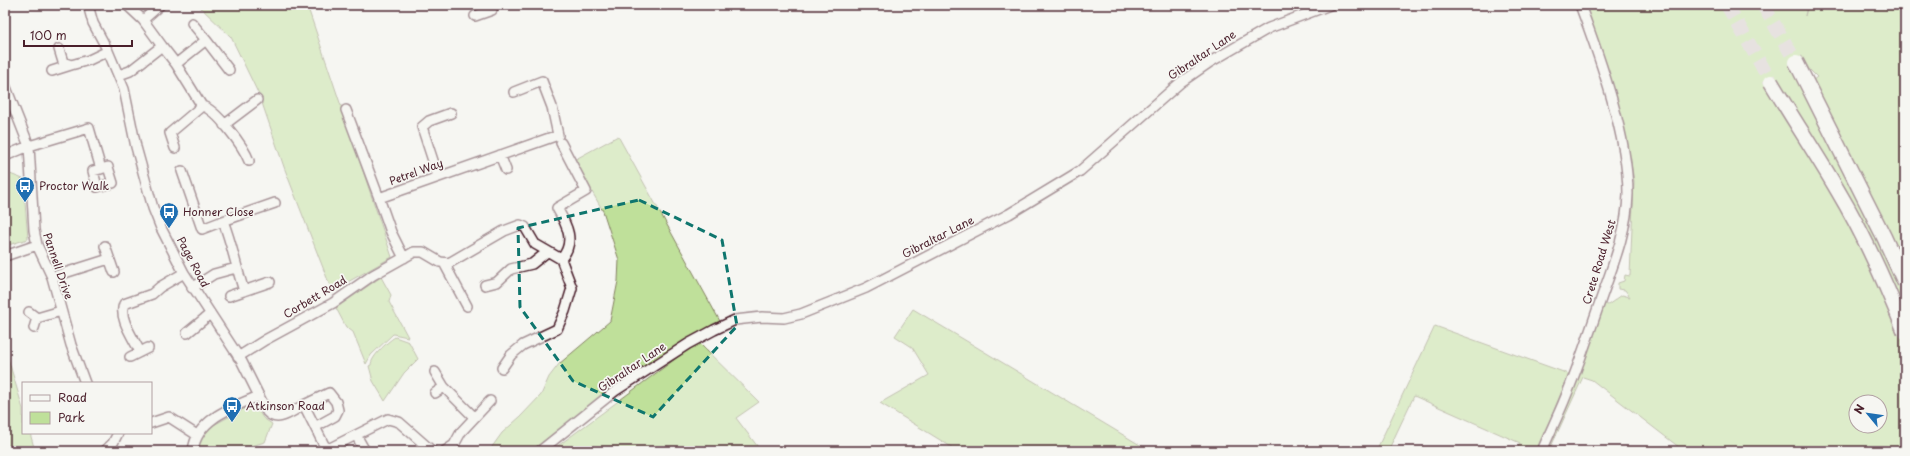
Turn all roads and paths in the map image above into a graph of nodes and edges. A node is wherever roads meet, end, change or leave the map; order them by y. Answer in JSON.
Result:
{"nodes":[{"id":1,"x":88,"y":5,"type":"edge"},
{"id":2,"x":127,"y":5,"type":"edge"},
{"id":3,"x":160,"y":5,"type":"edge"},
{"id":4,"x":1330,"y":5,"type":"edge"},
{"id":5,"x":1580,"y":5,"type":"edge"},
{"id":6,"x":486,"y":9,"type":"edge"},
{"id":7,"x":475,"y":16,"type":"dead end"},
{"id":8,"x":143,"y":20,"type":"junction"},
{"id":9,"x":192,"y":23,"type":"dead end"},
{"id":10,"x":206,"y":40,"type":"junction"},
{"id":11,"x":162,"y":46,"type":"junction"},
{"id":12,"x":59,"y":49,"type":"dead end"},
{"id":13,"x":108,"y":51,"type":"junction"},
{"id":14,"x":1796,"y":62,"type":"tunnel mouth"},
{"id":15,"x":176,"y":64,"type":"junction"},
{"id":16,"x":71,"y":65,"type":"junction"},
{"id":17,"x":229,"y":70,"type":"dead end"},
{"id":18,"x":52,"y":71,"type":"dead end"},
{"id":19,"x":119,"y":75,"type":"junction"},
{"id":20,"x":1771,"y":82,"type":"tunnel mouth"},
{"id":21,"x":5,"y":85,"type":"edge"},
{"id":22,"x":514,"y":92,"type":"dead end"},
{"id":23,"x":258,"y":100,"type":"dead end"},
{"id":24,"x":202,"y":106,"type":"junction"},
{"id":25,"x":346,"y":110,"type":"dead end"},
{"id":26,"x":451,"y":113,"type":"dead end"},
{"id":27,"x":224,"y":125,"type":"junction"},
{"id":28,"x":561,"y":143,"type":"dead end"},
{"id":29,"x":29,"y":146,"type":"junction"},
{"id":30,"x":175,"y":148,"type":"dead end"},
{"id":31,"x":500,"y":155,"type":"junction"},
{"id":32,"x":5,"y":156,"type":"edge"},
{"id":33,"x":249,"y":160,"type":"dead end"},
{"id":34,"x":101,"y":169,"type":"dead end"},
{"id":35,"x":506,"y":170,"type":"dead end"},
{"id":36,"x":182,"y":171,"type":"dead end"},
{"id":37,"x":438,"y":176,"type":"junction"},
{"id":38,"x":379,"y":198,"type":"junction"},
{"id":39,"x":275,"y":203,"type":"dead end"},
{"id":40,"x":223,"y":221,"type":"junction"},
{"id":41,"x":37,"y":245,"type":"junction"},
{"id":42,"x":105,"y":246,"type":"dead end"},
{"id":43,"x":547,"y":252,"type":"junction"},
{"id":44,"x":5,"y":256,"type":"edge"},
{"id":45,"x":404,"y":258,"type":"junction"},
{"id":46,"x":109,"y":259,"type":"junction"},
{"id":47,"x":561,"y":259,"type":"junction"},
{"id":48,"x":444,"y":263,"type":"junction"},
{"id":49,"x":236,"y":268,"type":"junction"},
{"id":50,"x":114,"y":272,"type":"dead end"},
{"id":51,"x":184,"y":273,"type":"junction"},
{"id":52,"x":52,"y":277,"type":"junction"},
{"id":53,"x":270,"y":282,"type":"dead end"},
{"id":54,"x":1905,"y":283,"type":"edge"},
{"id":55,"x":485,"y":285,"type":"dead end"},
{"id":56,"x":192,"y":288,"type":"junction"},
{"id":57,"x":244,"y":291,"type":"junction"},
{"id":58,"x":228,"y":296,"type":"dead end"},
{"id":59,"x":467,"y":306,"type":"dead end"},
{"id":60,"x":61,"y":311,"type":"junction"},
{"id":61,"x":29,"y":312,"type":"dead end"},
{"id":62,"x":210,"y":315,"type":"junction"},
{"id":63,"x":37,"y":318,"type":"junction"},
{"id":64,"x":34,"y":328,"type":"dead end"},
{"id":65,"x":1905,"y":332,"type":"edge"},
{"id":66,"x":187,"y":333,"type":"dead end"},
{"id":67,"x":130,"y":357,"type":"dead end"},
{"id":68,"x":238,"y":357,"type":"junction"},
{"id":69,"x":502,"y":368,"type":"dead end"},
{"id":70,"x":435,"y":372,"type":"dead end"},
{"id":71,"x":84,"y":382,"type":"edge"},
{"id":72,"x":444,"y":387,"type":"junction"},
{"id":73,"x":435,"y":393,"type":"dead end"},
{"id":74,"x":259,"y":396,"type":"junction"},
{"id":75,"x":490,"y":401,"type":"dead end"},
{"id":76,"x":304,"y":405,"type":"junction"},
{"id":77,"x":474,"y":417,"type":"junction"},
{"id":78,"x":152,"y":423,"type":"edge"},
{"id":79,"x":315,"y":428,"type":"junction"},
{"id":80,"x":118,"y":434,"type":"edge"},
{"id":81,"x":197,"y":435,"type":"junction"},
{"id":82,"x":356,"y":435,"type":"junction"},
{"id":83,"x":326,"y":450,"type":"edge"},
{"id":84,"x":105,"y":451,"type":"edge"},
{"id":85,"x":194,"y":451,"type":"edge"},
{"id":86,"x":365,"y":451,"type":"edge"},
{"id":87,"x":432,"y":451,"type":"edge"},
{"id":88,"x":444,"y":451,"type":"edge"},
{"id":89,"x":540,"y":451,"type":"edge"},
{"id":90,"x":1542,"y":451,"type":"edge"}],
"edges":[{"from":1,"to":13,"type":"street","name":"Page Road"},
{"from":2,"to":8,"type":"street"},
{"from":3,"to":8,"type":"street"},
{"from":4,"to":89,"type":"street","name":"Gibraltar Lane"},
{"from":5,"to":90,"type":"street","name":"Crete Road West"},
{"from":6,"to":7,"type":"street"},
{"from":8,"to":11,"type":"street"},
{"from":9,"to":10,"type":"street"},
{"from":10,"to":15,"type":"street"},
{"from":10,"to":17,"type":"street"},
{"from":11,"to":15,"type":"street"},
{"from":11,"to":19,"type":"street"},
{"from":12,"to":16,"type":"street"},
{"from":13,"to":16,"type":"street"},
{"from":13,"to":19,"type":"street","name":"Page Road"},
{"from":14,"to":54,"type":"highway","bridge":true},
{"from":15,"to":24,"type":"street"},
{"from":16,"to":18,"type":"street"},
{"from":19,"to":51,"type":"street","name":"Page Road"},
{"from":20,"to":65,"type":"highway","bridge":true},
{"from":21,"to":29,"type":"street","name":"Pannell Drive"},
{"from":22,"to":31,"type":"street","name":"Petrel Way"},
{"from":23,"to":27,"type":"street"},
{"from":24,"to":27,"type":"street"},
{"from":24,"to":30,"type":"street"},
{"from":25,"to":38,"type":"street"},
{"from":26,"to":37,"type":"street"},
{"from":27,"to":33,"type":"street"},
{"from":28,"to":47,"type":"street"},
{"from":29,"to":32,"type":"street"},
{"from":29,"to":34,"type":"street"},
{"from":29,"to":41,"type":"street","name":"Pannell Drive"},
{"from":31,"to":35,"type":"street"},
{"from":31,"to":37,"type":"street","name":"Petrel Way"},
{"from":36,"to":40,"type":"street"},
{"from":37,"to":38,"type":"street","name":"Petrel Way"},
{"from":38,"to":45,"type":"street","name":"Petrel Way"},
{"from":39,"to":40,"type":"street"},
{"from":40,"to":49,"type":"street"},
{"from":41,"to":44,"type":"street"},
{"from":41,"to":52,"type":"street","name":"Pannell Drive"},
{"from":42,"to":46,"type":"street"},
{"from":43,"to":47,"type":"street"},
{"from":43,"to":48,"type":"street"},
{"from":43,"to":55,"type":"street"},
{"from":45,"to":48,"type":"street","name":"Corbett Road"},
{"from":45,"to":68,"type":"street","name":"Corbett Road"},
{"from":46,"to":50,"type":"street"},
{"from":46,"to":52,"type":"street"},
{"from":47,"to":69,"type":"street"},
{"from":48,"to":59,"type":"street"},
{"from":49,"to":56,"type":"street"},
{"from":49,"to":57,"type":"street"},
{"from":51,"to":56,"type":"street","name":"Page Road"},
{"from":51,"to":67,"type":"street"},
{"from":52,"to":60,"type":"street","name":"Pannell Drive"},
{"from":53,"to":57,"type":"street"},
{"from":56,"to":62,"type":"street","name":"Page Road"},
{"from":57,"to":58,"type":"street"},
{"from":60,"to":63,"type":"street"},
{"from":60,"to":71,"type":"street","name":"Pannell Drive"},
{"from":61,"to":63,"type":"street"},
{"from":62,"to":66,"type":"street"},
{"from":62,"to":68,"type":"street","name":"Page Road"},
{"from":63,"to":64,"type":"street"},
{"from":68,"to":74,"type":"street","name":"Page Road"},
{"from":70,"to":72,"type":"street"},
{"from":72,"to":73,"type":"street"},
{"from":72,"to":77,"type":"street"},
{"from":74,"to":76,"type":"street","name":"Page Road"},
{"from":74,"to":81,"type":"street"},
{"from":75,"to":77,"type":"street"},
{"from":76,"to":79,"type":"street"},
{"from":76,"to":79,"type":"street","name":"Page Road"},
{"from":77,"to":88,"type":"street"},
{"from":78,"to":81,"type":"street"},
{"from":79,"to":83,"type":"street"},
{"from":80,"to":84,"type":"street"},
{"from":81,"to":85,"type":"street"},
{"from":82,"to":83,"type":"street"},
{"from":82,"to":86,"type":"street"},
{"from":82,"to":87,"type":"street"}]}
